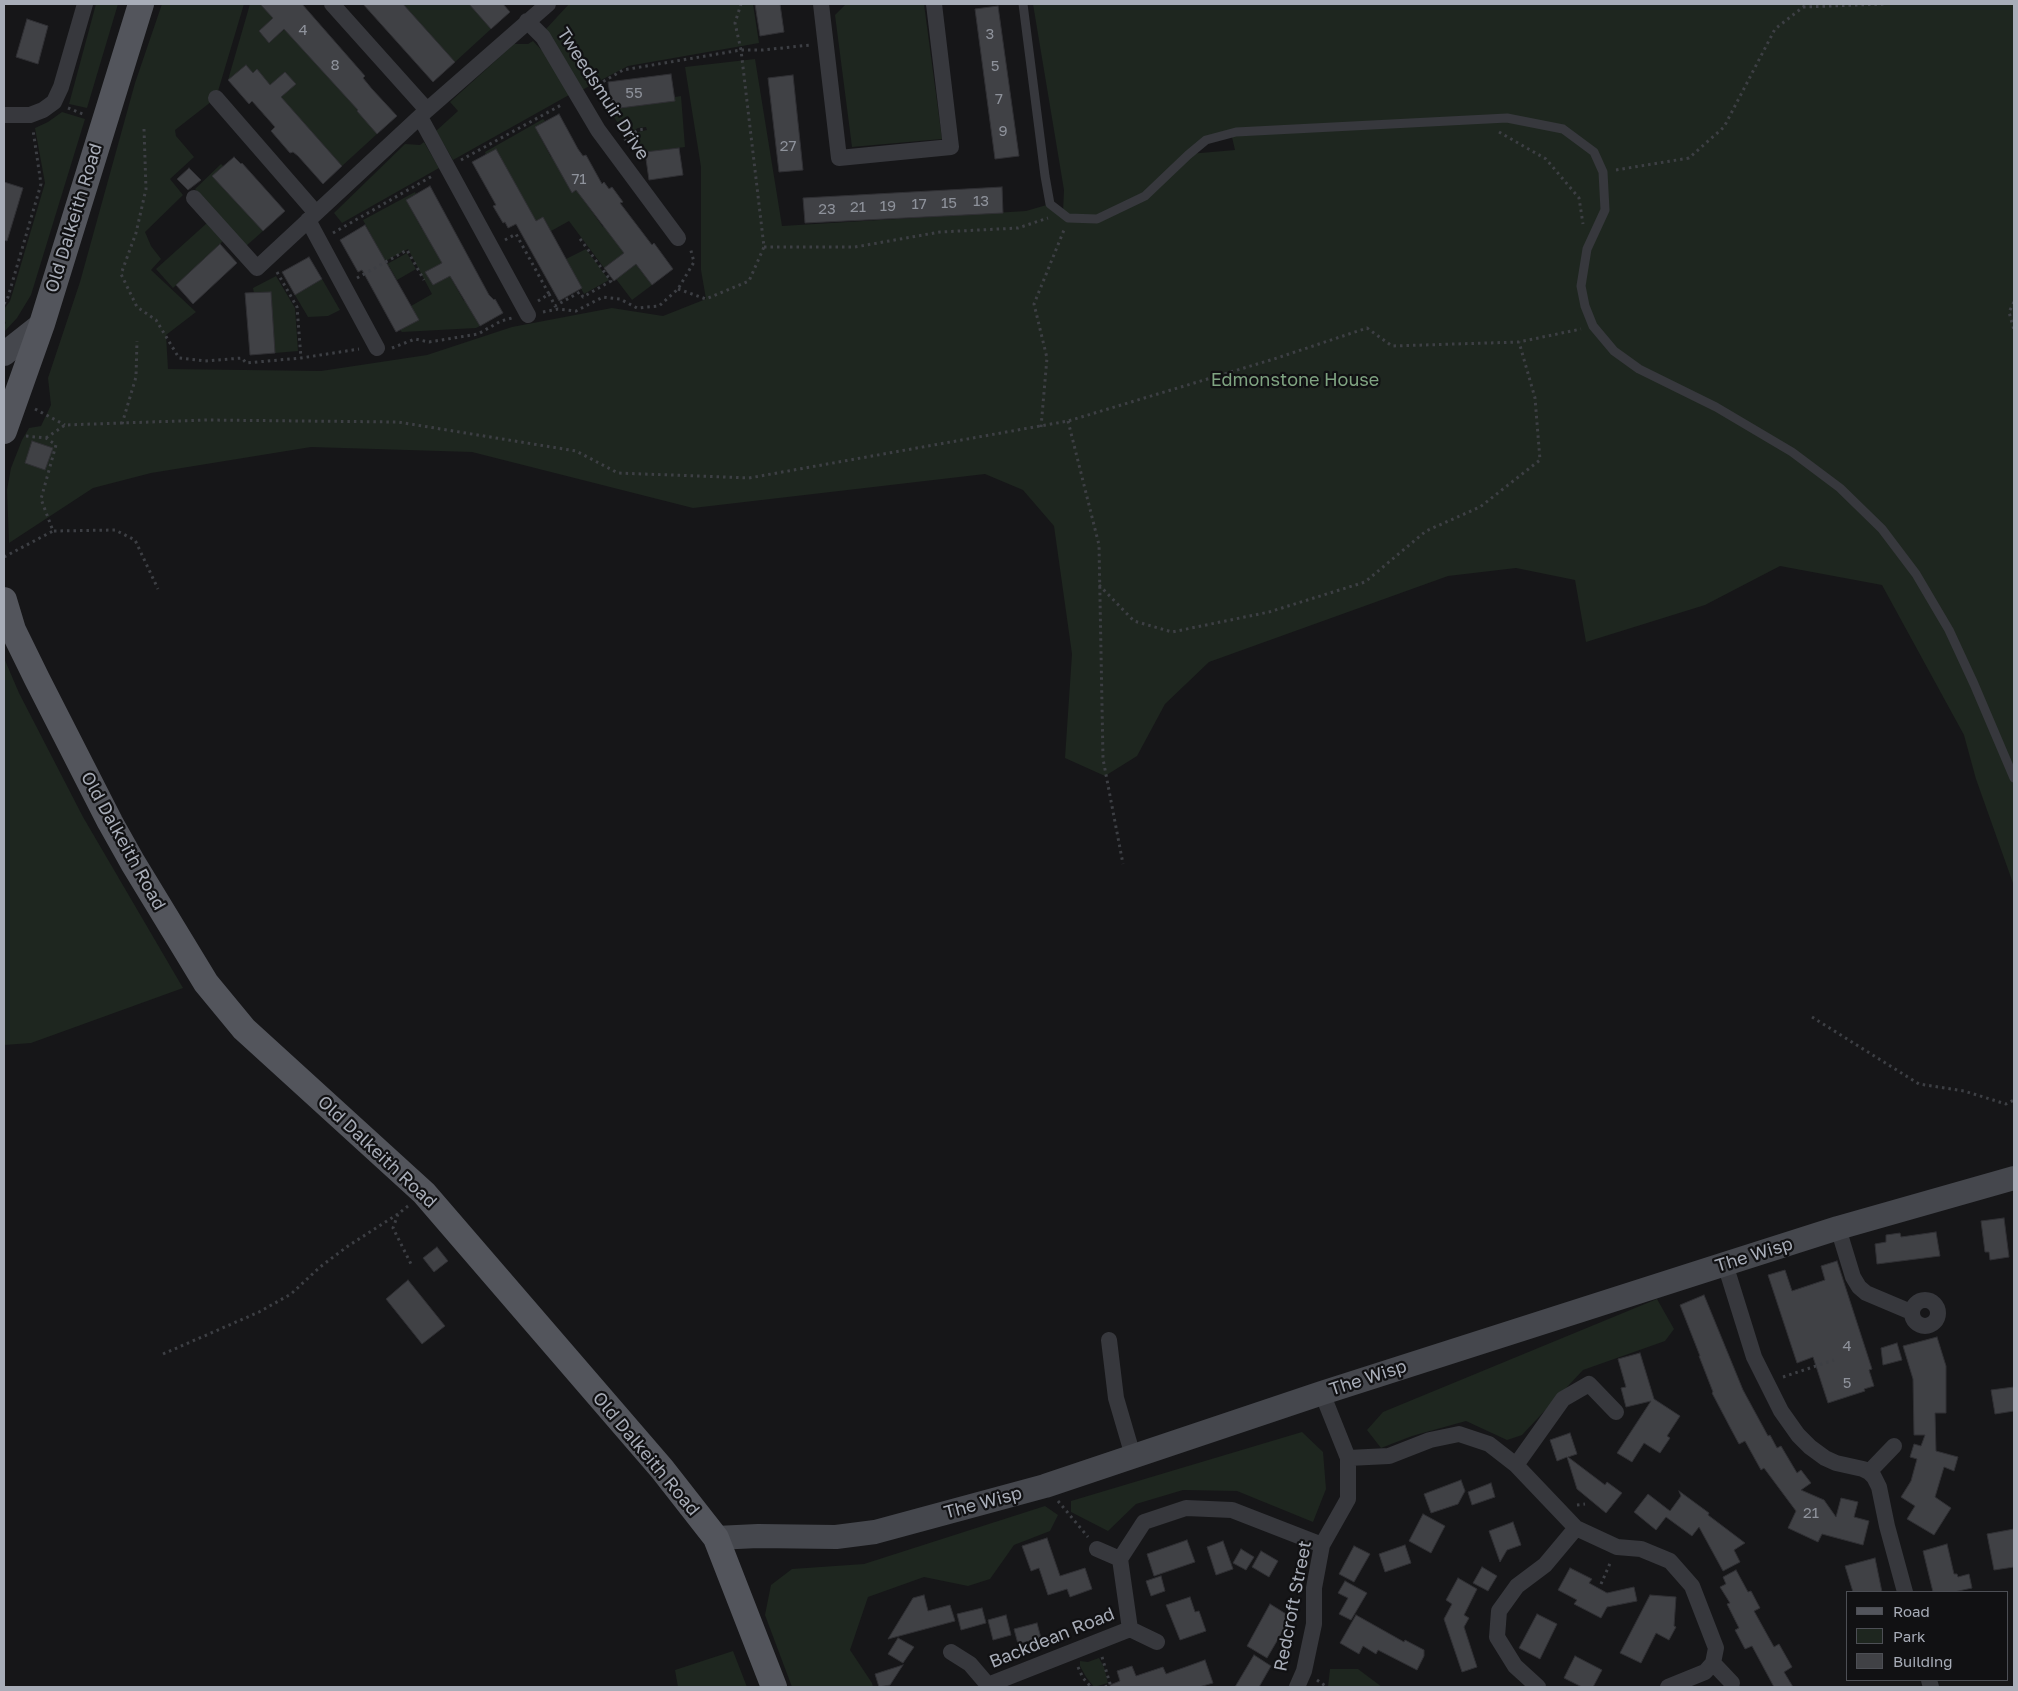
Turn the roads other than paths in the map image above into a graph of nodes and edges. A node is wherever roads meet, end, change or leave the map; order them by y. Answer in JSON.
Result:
{"nodes":[{"id":1,"x":85,"y":4,"type":"edge"},
{"id":2,"x":141,"y":4,"type":"edge"},
{"id":3,"x":332,"y":4,"type":"edge"},
{"id":4,"x":821,"y":4,"type":"edge"},
{"id":5,"x":934,"y":4,"type":"edge"},
{"id":6,"x":1023,"y":4,"type":"edge"},
{"id":7,"x":542,"y":5,"type":"edge"},
{"id":8,"x":528,"y":21,"type":"junction"},
{"id":9,"x":216,"y":98,"type":"dead end"},
{"id":10,"x":423,"y":114,"type":"junction"},
{"id":11,"x":4,"y":115,"type":"edge"},
{"id":12,"x":194,"y":198,"type":"dead end"},
{"id":13,"x":312,"y":216,"type":"junction"},
{"id":14,"x":678,"y":238,"type":"dead end"},
{"id":15,"x":527,"y":312,"type":"road end"},
{"id":16,"x":42,"y":324,"type":"junction"},
{"id":17,"x":377,"y":348,"type":"dead end"},
{"id":18,"x":4,"y":354,"type":"edge"},
{"id":19,"x":17,"y":399,"type":"edge"},
{"id":20,"x":12,"y":432,"type":"edge"},
{"id":21,"x":4,"y":600,"type":"edge"},
{"id":22,"x":2014,"y":778,"type":"edge"},
{"id":23,"x":2014,"y":1178,"type":"edge"},
{"id":24,"x":1838,"y":1228,"type":"junction"},
{"id":25,"x":1725,"y":1264,"type":"junction"},
{"id":26,"x":1911,"y":1312,"type":"dead end"},
{"id":27,"x":1110,"y":1340,"type":"dead end"},
{"id":28,"x":557,"y":1348,"type":"junction"},
{"id":29,"x":1322,"y":1393,"type":"junction"},
{"id":30,"x":1616,"y":1412,"type":"dead end"},
{"id":31,"x":1894,"y":1446,"type":"dead end"},
{"id":32,"x":1133,"y":1456,"type":"junction"},
{"id":33,"x":1348,"y":1458,"type":"junction"},
{"id":34,"x":1516,"y":1465,"type":"junction"},
{"id":35,"x":1869,"y":1472,"type":"junction"},
{"id":36,"x":1576,"y":1528,"type":"junction"},
{"id":37,"x":749,"y":1536,"type":"junction"},
{"id":38,"x":716,"y":1538,"type":"junction"},
{"id":39,"x":1322,"y":1545,"type":"junction"},
{"id":40,"x":1097,"y":1549,"type":"road end"},
{"id":41,"x":1120,"y":1560,"type":"junction"},
{"id":42,"x":1905,"y":1591,"type":"edge"},
{"id":43,"x":1130,"y":1629,"type":"junction"},
{"id":44,"x":1156,"y":1642,"type":"dead end"},
{"id":45,"x":951,"y":1652,"type":"dead end"},
{"id":46,"x":1714,"y":1663,"type":"junction"},
{"id":47,"x":1732,"y":1683,"type":"dead end"},
{"id":48,"x":988,"y":1686,"type":"edge"},
{"id":49,"x":774,"y":1687,"type":"edge"},
{"id":50,"x":1297,"y":1687,"type":"edge"},
{"id":51,"x":1538,"y":1687,"type":"edge"},
{"id":52,"x":1668,"y":1687,"type":"edge"}],
"edges":[{"from":1,"to":11,"type":"street"},
{"from":2,"to":16,"type":"main road","name":"Old Dalkeith Road"},
{"from":3,"to":10,"type":"street"},
{"from":4,"to":5,"type":"street"},
{"from":6,"to":22,"type":"lane"},
{"from":7,"to":8,"type":"street"},
{"from":8,"to":10,"type":"street"},
{"from":8,"to":14,"type":"street","name":"Tweedsmuir Drive"},
{"from":9,"to":13,"type":"street"},
{"from":10,"to":13,"type":"street"},
{"from":10,"to":15,"type":"street"},
{"from":12,"to":13,"type":"street"},
{"from":13,"to":17,"type":"street"},
{"from":16,"to":18,"type":"street"},
{"from":16,"to":19,"type":"main road","name":"Old Dalkeith Road"},
{"from":19,"to":20,"type":"main road","name":"Old Dalkeith Road"},
{"from":21,"to":28,"type":"main road","name":"Old Dalkeith Road"},
{"from":23,"to":24,"type":"street","name":"The Wisp"},
{"from":24,"to":25,"type":"street","name":"The Wisp"},
{"from":24,"to":26,"type":"street"},
{"from":25,"to":29,"type":"street","name":"The Wisp"},
{"from":25,"to":35,"type":"street"},
{"from":27,"to":32,"type":"street"},
{"from":28,"to":37,"type":"street"},
{"from":28,"to":38,"type":"main road","name":"Old Dalkeith Road"},
{"from":29,"to":32,"type":"street","name":"The Wisp"},
{"from":29,"to":33,"type":"street","name":"Redcroft Street"},
{"from":30,"to":34,"type":"street"},
{"from":31,"to":35,"type":"street"},
{"from":32,"to":37,"type":"street","name":"The Wisp"},
{"from":33,"to":34,"type":"street"},
{"from":33,"to":39,"type":"street","name":"Redcroft Street"},
{"from":34,"to":36,"type":"street"},
{"from":35,"to":42,"type":"street"},
{"from":36,"to":46,"type":"street"},
{"from":36,"to":51,"type":"street"},
{"from":37,"to":38,"type":"street","name":"The Wisp"},
{"from":38,"to":49,"type":"main road","name":"Old Dalkeith Road"},
{"from":39,"to":41,"type":"street"},
{"from":39,"to":50,"type":"street","name":"Redcroft Street"},
{"from":40,"to":41,"type":"street"},
{"from":41,"to":43,"type":"street","name":"Backdean Road"},
{"from":43,"to":44,"type":"street","name":"Backdean Road"},
{"from":43,"to":48,"type":"street","name":"Backdean Road"},
{"from":45,"to":48,"type":"street","name":"Backdean Road"},
{"from":46,"to":47,"type":"street"},
{"from":46,"to":52,"type":"street"}]}
